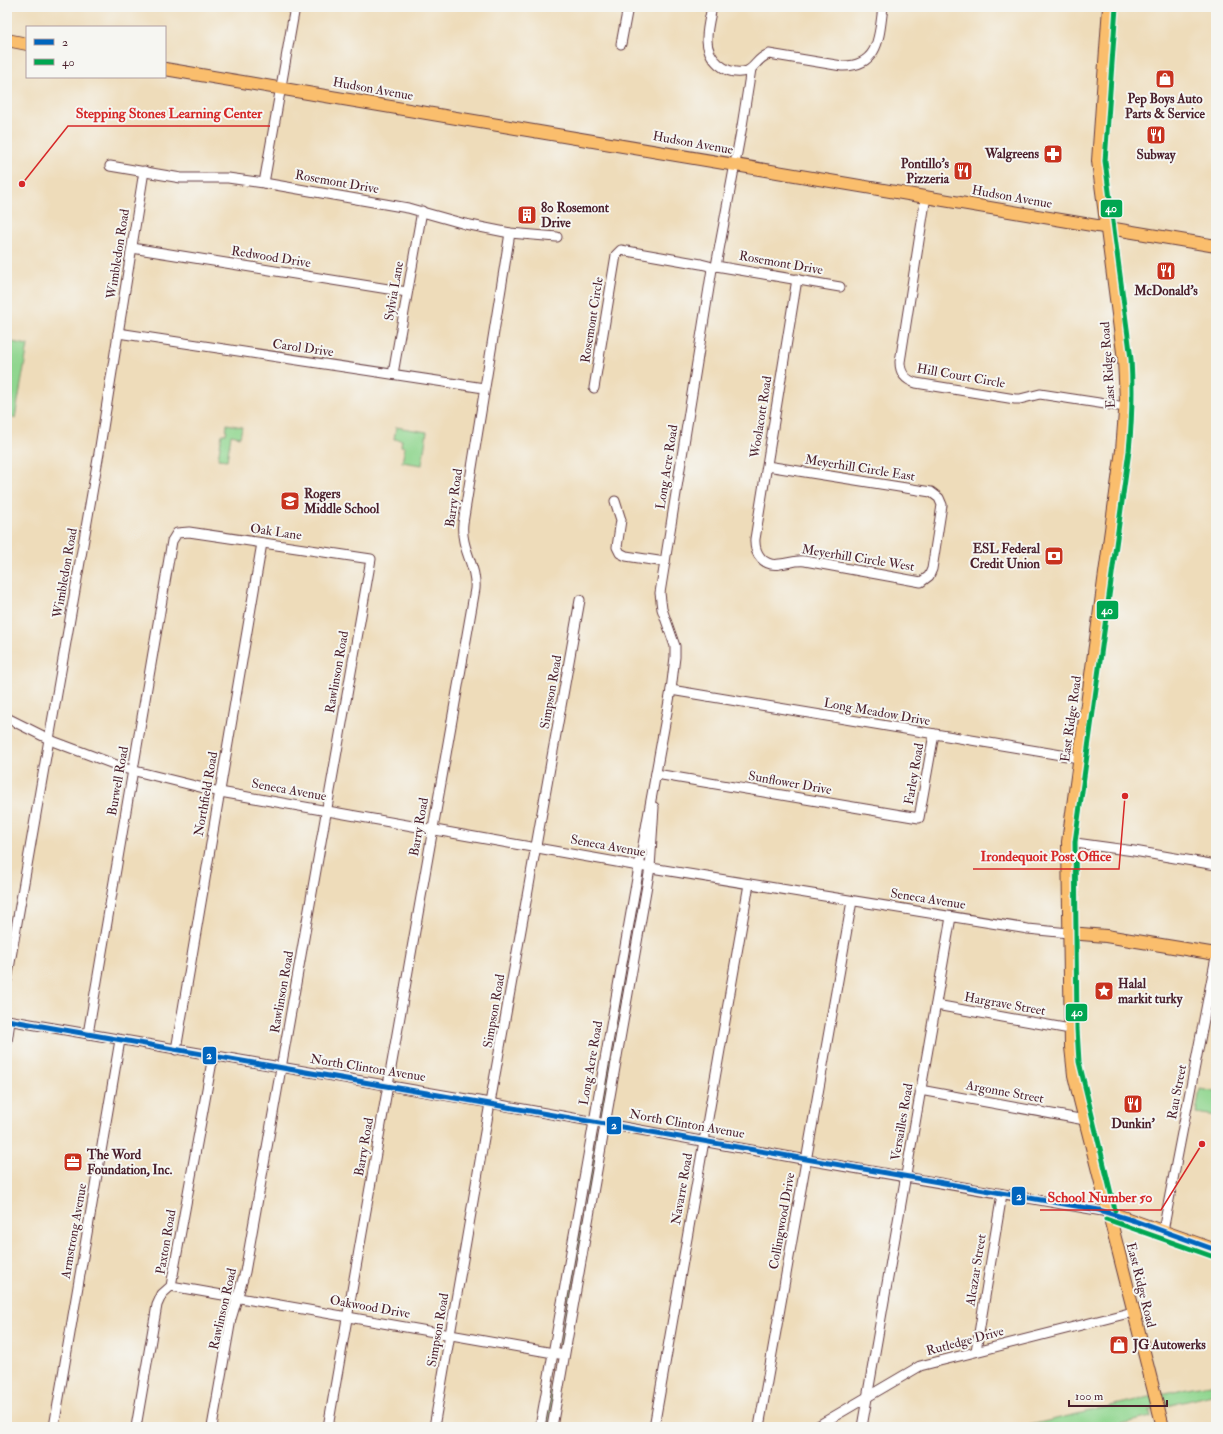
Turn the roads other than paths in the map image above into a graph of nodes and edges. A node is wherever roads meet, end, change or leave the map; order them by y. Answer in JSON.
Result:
{"nodes":[{"id":1,"x":295,"y":7,"type":"edge"},
{"id":2,"x":628,"y":7,"type":"edge"},
{"id":3,"x":712,"y":7,"type":"edge"},
{"id":4,"x":884,"y":7,"type":"edge"},
{"id":5,"x":1109,"y":7,"type":"edge"},
{"id":6,"x":7,"y":40,"type":"edge"},
{"id":7,"x":26,"y":44,"type":"edge"},
{"id":8,"x":621,"y":44,"type":"dead end"},
{"id":9,"x":751,"y":68,"type":"junction"},
{"id":10,"x":166,"y":69,"type":"edge"},
{"id":11,"x":280,"y":87,"type":"junction"},
{"id":12,"x":735,"y":164,"type":"junction"},
{"id":13,"x":110,"y":166,"type":"dead end"},
{"id":14,"x":144,"y":171,"type":"junction"},
{"id":15,"x":264,"y":183,"type":"junction"},
{"id":16,"x":926,"y":196,"type":"junction"},
{"id":17,"x":422,"y":211,"type":"junction"},
{"id":18,"x":1107,"y":227,"type":"junction"},
{"id":19,"x":510,"y":233,"type":"junction"},
{"id":20,"x":557,"y":237,"type":"dead end"},
{"id":21,"x":1214,"y":245,"type":"edge"},
{"id":22,"x":132,"y":248,"type":"junction"},
{"id":23,"x":616,"y":255,"type":"joint"},
{"id":24,"x":714,"y":268,"type":"junction"},
{"id":25,"x":797,"y":279,"type":"junction"},
{"id":26,"x":840,"y":287,"type":"dead end"},
{"id":27,"x":407,"y":292,"type":"junction"},
{"id":28,"x":118,"y":333,"type":"junction"},
{"id":29,"x":393,"y":374,"type":"junction"},
{"id":30,"x":484,"y":388,"type":"junction"},
{"id":31,"x":594,"y":388,"type":"dead end"},
{"id":32,"x":1125,"y":407,"type":"junction"},
{"id":33,"x":767,"y":466,"type":"junction"},
{"id":34,"x":615,"y":501,"type":"dead end"},
{"id":35,"x":942,"y":505,"type":"joint"},
{"id":36,"x":177,"y":533,"type":"joint"},
{"id":37,"x":262,"y":543,"type":"junction"},
{"id":38,"x":759,"y":557,"type":"joint"},
{"id":39,"x":371,"y":559,"type":"joint"},
{"id":40,"x":664,"y":562,"type":"junction"},
{"id":41,"x":580,"y":600,"type":"dead end"},
{"id":42,"x":671,"y":690,"type":"junction"},
{"id":43,"x":7,"y":718,"type":"edge"},
{"id":44,"x":934,"y":734,"type":"junction"},
{"id":45,"x":48,"y":740,"type":"junction"},
{"id":46,"x":1079,"y":758,"type":"junction"},
{"id":47,"x":133,"y":771,"type":"junction"},
{"id":48,"x":656,"y":774,"type":"junction"},
{"id":49,"x":220,"y":792,"type":"junction"},
{"id":50,"x":326,"y":811,"type":"junction"},
{"id":51,"x":919,"y":818,"type":"joint"},
{"id":52,"x":432,"y":830,"type":"junction"},
{"id":53,"x":1068,"y":842,"type":"junction"},
{"id":54,"x":537,"y":848,"type":"junction"},
{"id":55,"x":1216,"y":864,"type":"edge"},
{"id":56,"x":645,"y":867,"type":"junction"},
{"id":57,"x":749,"y":884,"type":"junction"},
{"id":58,"x":852,"y":900,"type":"junction"},
{"id":59,"x":951,"y":917,"type":"junction"},
{"id":60,"x":1069,"y":933,"type":"junction"},
{"id":61,"x":1216,"y":954,"type":"edge"},
{"id":62,"x":1216,"y":957,"type":"edge"},
{"id":63,"x":7,"y":980,"type":"edge"},
{"id":64,"x":936,"y":1005,"type":"junction"},
{"id":65,"x":9,"y":1020,"type":"edge"},
{"id":66,"x":1070,"y":1029,"type":"junction"},
{"id":67,"x":88,"y":1034,"type":"junction"},
{"id":68,"x":120,"y":1040,"type":"junction"},
{"id":69,"x":7,"y":1042,"type":"edge"},
{"id":70,"x":176,"y":1050,"type":"junction"},
{"id":71,"x":213,"y":1056,"type":"junction"},
{"id":72,"x":282,"y":1068,"type":"junction"},
{"id":73,"x":388,"y":1086,"type":"junction"},
{"id":74,"x":920,"y":1090,"type":"junction"},
{"id":75,"x":490,"y":1103,"type":"junction"},
{"id":76,"x":1085,"y":1120,"type":"junction"},
{"id":77,"x":594,"y":1122,"type":"junction"},
{"id":78,"x":605,"y":1124,"type":"junction"},
{"id":79,"x":704,"y":1141,"type":"junction"},
{"id":80,"x":806,"y":1160,"type":"junction"},
{"id":81,"x":905,"y":1177,"type":"junction"},
{"id":82,"x":1002,"y":1194,"type":"junction"},
{"id":83,"x":1108,"y":1212,"type":"junction"},
{"id":84,"x":1163,"y":1231,"type":"junction"},
{"id":85,"x":1216,"y":1250,"type":"edge"},
{"id":86,"x":171,"y":1286,"type":"junction"},
{"id":87,"x":238,"y":1298,"type":"junction"},
{"id":88,"x":1134,"y":1312,"type":"junction"},
{"id":89,"x":347,"y":1316,"type":"junction"},
{"id":90,"x":450,"y":1335,"type":"junction"},
{"id":91,"x":976,"y":1351,"type":"junction"},
{"id":92,"x":553,"y":1353,"type":"junction"},
{"id":93,"x":564,"y":1355,"type":"junction"},
{"id":94,"x":868,"y":1397,"type":"junction"},
{"id":95,"x":54,"y":1427,"type":"edge"},
{"id":96,"x":136,"y":1427,"type":"edge"},
{"id":97,"x":212,"y":1427,"type":"edge"},
{"id":98,"x":328,"y":1427,"type":"edge"},
{"id":99,"x":434,"y":1427,"type":"edge"},
{"id":100,"x":540,"y":1427,"type":"edge"},
{"id":101,"x":552,"y":1427,"type":"edge"},
{"id":102,"x":654,"y":1427,"type":"edge"},
{"id":103,"x":759,"y":1427,"type":"edge"},
{"id":104,"x":816,"y":1427,"type":"edge"},
{"id":105,"x":862,"y":1427,"type":"edge"},
{"id":106,"x":1163,"y":1427,"type":"edge"}],
"edges":[{"from":1,"to":11,"type":"street"},
{"from":2,"to":8,"type":"street"},
{"from":3,"to":9,"type":"street"},
{"from":4,"to":9,"type":"street"},
{"from":5,"to":18,"type":"main road","name":"East Ridge Road"},
{"from":6,"to":7,"type":"main road"},
{"from":9,"to":12,"type":"street","name":"Long Acre Road"},
{"from":10,"to":11,"type":"main road","name":"Hudson Avenue"},
{"from":11,"to":12,"type":"main road","name":"Hudson Avenue"},
{"from":11,"to":15,"type":"street"},
{"from":12,"to":16,"type":"main road","name":"Hudson Avenue"},
{"from":12,"to":24,"type":"street","name":"Long Acre Road"},
{"from":13,"to":14,"type":"street","name":"Rosemont Drive"},
{"from":14,"to":15,"type":"street","name":"Rosemont Drive"},
{"from":14,"to":22,"type":"street","name":"Wimbledon Road"},
{"from":15,"to":17,"type":"street","name":"Rosemont Drive"},
{"from":16,"to":18,"type":"main road","name":"Hudson Avenue"},
{"from":16,"to":32,"type":"street","name":"Hill Court Circle"},
{"from":17,"to":19,"type":"street","name":"Rosemont Drive"},
{"from":17,"to":27,"type":"street","name":"Sylvia Lane"},
{"from":18,"to":21,"type":"main road","name":"Hudson Avenue"},
{"from":18,"to":32,"type":"main road","name":"East Ridge Road"},
{"from":19,"to":20,"type":"street","name":"Rosemont Drive"},
{"from":19,"to":30,"type":"street","name":"Barry Road"},
{"from":22,"to":27,"type":"street","name":"Redwood Drive"},
{"from":22,"to":28,"type":"street","name":"Wimbledon Road"},
{"from":23,"to":24,"type":"street","name":"Rosemont Drive"},
{"from":23,"to":31,"type":"street","name":"Rosemont Circle"},
{"from":24,"to":25,"type":"street","name":"Rosemont Drive"},
{"from":24,"to":40,"type":"street","name":"Long Acre Road"},
{"from":25,"to":26,"type":"street","name":"Rosemont Drive"},
{"from":25,"to":33,"type":"street","name":"Woolacott Road"},
{"from":27,"to":29,"type":"street","name":"Sylvia Lane"},
{"from":28,"to":29,"type":"street","name":"Carol Drive"},
{"from":28,"to":45,"type":"street","name":"Wimbledon Road"},
{"from":29,"to":30,"type":"street","name":"Carol Drive"},
{"from":30,"to":52,"type":"street","name":"Barry Road"},
{"from":32,"to":46,"type":"main road","name":"East Ridge Road"},
{"from":33,"to":35,"type":"street","name":"Meyerhill Circle East"},
{"from":33,"to":38,"type":"street","name":"Woolacott Road"},
{"from":34,"to":40,"type":"street"},
{"from":35,"to":38,"type":"street","name":"Meyerhill Circle West"},
{"from":36,"to":37,"type":"street","name":"Oak Lane"},
{"from":36,"to":47,"type":"street","name":"Burwell Road"},
{"from":37,"to":39,"type":"street","name":"Oak Lane"},
{"from":37,"to":49,"type":"street","name":"Northfield Road"},
{"from":39,"to":50,"type":"street","name":"Rawlinson Road"},
{"from":40,"to":42,"type":"street","name":"Long Acre Road"},
{"from":41,"to":54,"type":"street","name":"Simpson Road"},
{"from":42,"to":44,"type":"street","name":"Long Meadow Drive"},
{"from":42,"to":48,"type":"street","name":"Long Acre Road"},
{"from":43,"to":45,"type":"street","name":"Seneca Avenue"},
{"from":44,"to":46,"type":"street","name":"Long Meadow Drive"},
{"from":44,"to":51,"type":"street","name":"Farley Road"},
{"from":45,"to":47,"type":"street","name":"Seneca Avenue"},
{"from":45,"to":63,"type":"street","name":"Wimbledon Road"},
{"from":46,"to":53,"type":"main road","name":"East Ridge Road"},
{"from":47,"to":49,"type":"street","name":"Seneca Avenue"},
{"from":47,"to":67,"type":"street","name":"Burwell Road"},
{"from":48,"to":51,"type":"street","name":"Sunflower Drive"},
{"from":48,"to":56,"type":"street","name":"Long Acre Road"},
{"from":49,"to":50,"type":"street","name":"Seneca Avenue"},
{"from":49,"to":70,"type":"street","name":"Northfield Road"},
{"from":50,"to":52,"type":"street","name":"Seneca Avenue"},
{"from":50,"to":72,"type":"street","name":"Rawlinson Road"},
{"from":52,"to":54,"type":"street","name":"Seneca Avenue"},
{"from":52,"to":73,"type":"street","name":"Barry Road"},
{"from":53,"to":55,"type":"street"},
{"from":53,"to":60,"type":"main road","name":"East Ridge Road"},
{"from":54,"to":56,"type":"street","name":"Seneca Avenue"},
{"from":54,"to":75,"type":"street","name":"Simpson Road"},
{"from":56,"to":57,"type":"street","name":"Seneca Avenue"},
{"from":56,"to":77,"type":"street","name":"Long Acre Road"},
{"from":56,"to":78,"type":"street","name":"Long Acre Road"},
{"from":57,"to":58,"type":"street","name":"Seneca Avenue"},
{"from":57,"to":79,"type":"street","name":"Navarre Road"},
{"from":58,"to":59,"type":"street","name":"Seneca Avenue"},
{"from":58,"to":80,"type":"street","name":"Collingwood Drive"},
{"from":59,"to":60,"type":"street","name":"Seneca Avenue"},
{"from":59,"to":64,"type":"street","name":"Versailles Road"},
{"from":60,"to":61,"type":"main road","name":"Seneca Avenue"},
{"from":60,"to":66,"type":"main road","name":"East Ridge Road"},
{"from":62,"to":84,"type":"street","name":"Rau Street"},
{"from":64,"to":66,"type":"street","name":"Hargrave Street"},
{"from":64,"to":74,"type":"street","name":"Versailles Road"},
{"from":65,"to":67,"type":"street","name":"North Clinton Avenue"},
{"from":65,"to":69,"type":"street"},
{"from":66,"to":76,"type":"main road","name":"East Ridge Road"},
{"from":67,"to":68,"type":"street","name":"North Clinton Avenue"},
{"from":68,"to":70,"type":"street","name":"North Clinton Avenue"},
{"from":68,"to":95,"type":"street","name":"Armstrong Avenue"},
{"from":70,"to":71,"type":"street","name":"North Clinton Avenue"},
{"from":71,"to":72,"type":"street","name":"North Clinton Avenue"},
{"from":71,"to":86,"type":"street","name":"Paxton Road"},
{"from":72,"to":73,"type":"street","name":"North Clinton Avenue"},
{"from":72,"to":87,"type":"street","name":"Rawlinson Road"},
{"from":73,"to":75,"type":"street","name":"North Clinton Avenue"},
{"from":73,"to":89,"type":"street","name":"Barry Road"},
{"from":74,"to":76,"type":"street","name":"Argonne Street"},
{"from":74,"to":81,"type":"street","name":"Versailles Road"},
{"from":75,"to":77,"type":"street","name":"North Clinton Avenue"},
{"from":75,"to":90,"type":"street","name":"Simpson Road"},
{"from":76,"to":83,"type":"main road","name":"East Ridge Road"},
{"from":77,"to":78,"type":"street","name":"North Clinton Avenue"},
{"from":77,"to":92,"type":"street","name":"Long Acre Road"},
{"from":78,"to":79,"type":"street","name":"North Clinton Avenue"},
{"from":78,"to":93,"type":"street","name":"Long Acre Road"},
{"from":79,"to":80,"type":"street","name":"North Clinton Avenue"},
{"from":79,"to":102,"type":"street","name":"Navarre Road"},
{"from":80,"to":81,"type":"street","name":"North Clinton Avenue"},
{"from":80,"to":103,"type":"street","name":"Collingwood Drive"},
{"from":81,"to":82,"type":"street","name":"North Clinton Avenue"},
{"from":81,"to":94,"type":"street","name":"Versailles Road"},
{"from":82,"to":83,"type":"street","name":"North Clinton Avenue"},
{"from":82,"to":91,"type":"street","name":"Alcazar Street"},
{"from":83,"to":84,"type":"main road","name":"North Clinton Avenue"},
{"from":83,"to":88,"type":"main road","name":"East Ridge Road"},
{"from":84,"to":85,"type":"main road","name":"North Clinton Avenue"},
{"from":86,"to":87,"type":"street","name":"Oakwood Drive"},
{"from":86,"to":96,"type":"street","name":"Paxton Road"},
{"from":87,"to":89,"type":"street","name":"Oakwood Drive"},
{"from":87,"to":97,"type":"street","name":"Rawlinson Road"},
{"from":88,"to":91,"type":"street","name":"Rutledge Drive"},
{"from":88,"to":106,"type":"main road","name":"East Ridge Road"},
{"from":89,"to":90,"type":"street","name":"Oakwood Drive"},
{"from":89,"to":98,"type":"street","name":"Barry Road"},
{"from":90,"to":92,"type":"street","name":"Oakwood Drive"},
{"from":90,"to":99,"type":"street","name":"Simpson Road"},
{"from":91,"to":94,"type":"street","name":"Rutledge Drive"},
{"from":92,"to":93,"type":"street","name":"Oakwood Drive"},
{"from":92,"to":100,"type":"street","name":"Long Acre Road"},
{"from":93,"to":101,"type":"street","name":"Long Acre Road"},
{"from":94,"to":104,"type":"street","name":"Rutledge Drive"},
{"from":94,"to":105,"type":"street","name":"Versailles Road"}]}
